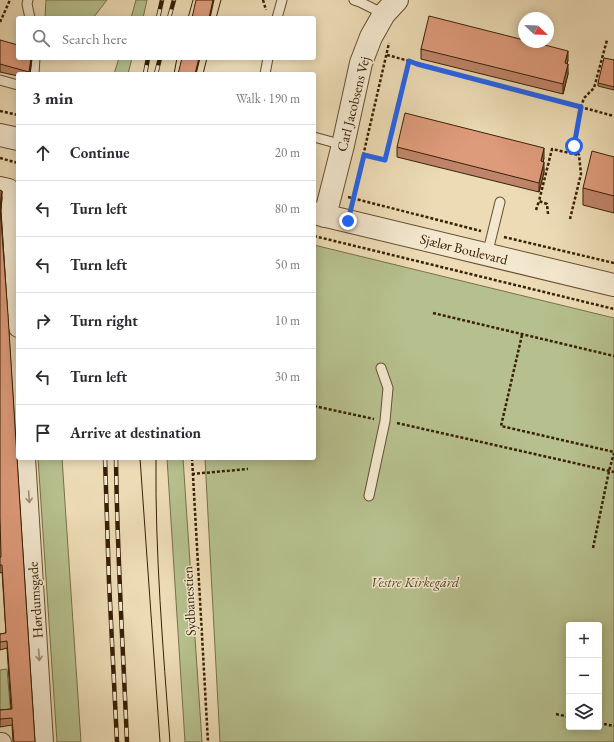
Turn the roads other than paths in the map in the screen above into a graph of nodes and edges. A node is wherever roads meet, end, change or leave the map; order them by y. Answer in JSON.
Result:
{"nodes":[{"id":1,"x":28,"y":0,"type":"edge"},
{"id":2,"x":282,"y":0,"type":"edge"},
{"id":3,"x":354,"y":0,"type":"edge"},
{"id":4,"x":391,"y":7,"type":"edge"},
{"id":5,"x":30,"y":16,"type":"edge"},
{"id":6,"x":278,"y":16,"type":"edge"},
{"id":7,"x":35,"y":60,"type":"edge"},
{"id":8,"x":268,"y":60,"type":"edge"},
{"id":9,"x":34,"y":72,"type":"edge"},
{"id":10,"x":265,"y":72,"type":"edge"},
{"id":11,"x":0,"y":80,"type":"edge"},
{"id":12,"x":16,"y":84,"type":"edge"},
{"id":13,"x":0,"y":135,"type":"edge"},
{"id":14,"x":316,"y":138,"type":"edge"},
{"id":15,"x":16,"y":139,"type":"edge"},
{"id":16,"x":343,"y":145,"type":"junction"},
{"id":17,"x":5,"y":187,"type":"edge"},
{"id":18,"x":500,"y":202,"type":"dead end"},
{"id":19,"x":320,"y":214,"type":"edge"},
{"id":20,"x":487,"y":255,"type":"junction"},
{"id":21,"x":614,"y":285,"type":"edge"},
{"id":22,"x":16,"y":306,"type":"edge"},
{"id":23,"x":381,"y":368,"type":"dead end"},
{"id":24,"x":26,"y":460,"type":"edge"},
{"id":25,"x":369,"y":496,"type":"dead end"},
{"id":26,"x":44,"y":742,"type":"edge"}],
"edges":[{"from":1,"to":5,"type":"lane"},
{"from":2,"to":6,"type":"lane"},
{"from":3,"to":4,"type":"lane"},
{"from":4,"to":16,"type":"street","name":"Carl Jacobsens Vej"},
{"from":7,"to":9,"type":"lane"},
{"from":8,"to":10,"type":"lane"},
{"from":11,"to":12,"type":"lane"},
{"from":13,"to":15,"type":"street"},
{"from":14,"to":16,"type":"lane"},
{"from":16,"to":19,"type":"street","name":"Carl Jacobsens Vej"},
{"from":17,"to":22,"type":"street"},
{"from":18,"to":20,"type":"lane"},
{"from":19,"to":20,"type":"street","name":"Sjælør Boulevard"},
{"from":20,"to":21,"type":"street","name":"Sjælør Boulevard"},
{"from":23,"to":25,"type":"lane"},
{"from":24,"to":26,"type":"street","name":"Hørdumsgade","one_way":true}]}
